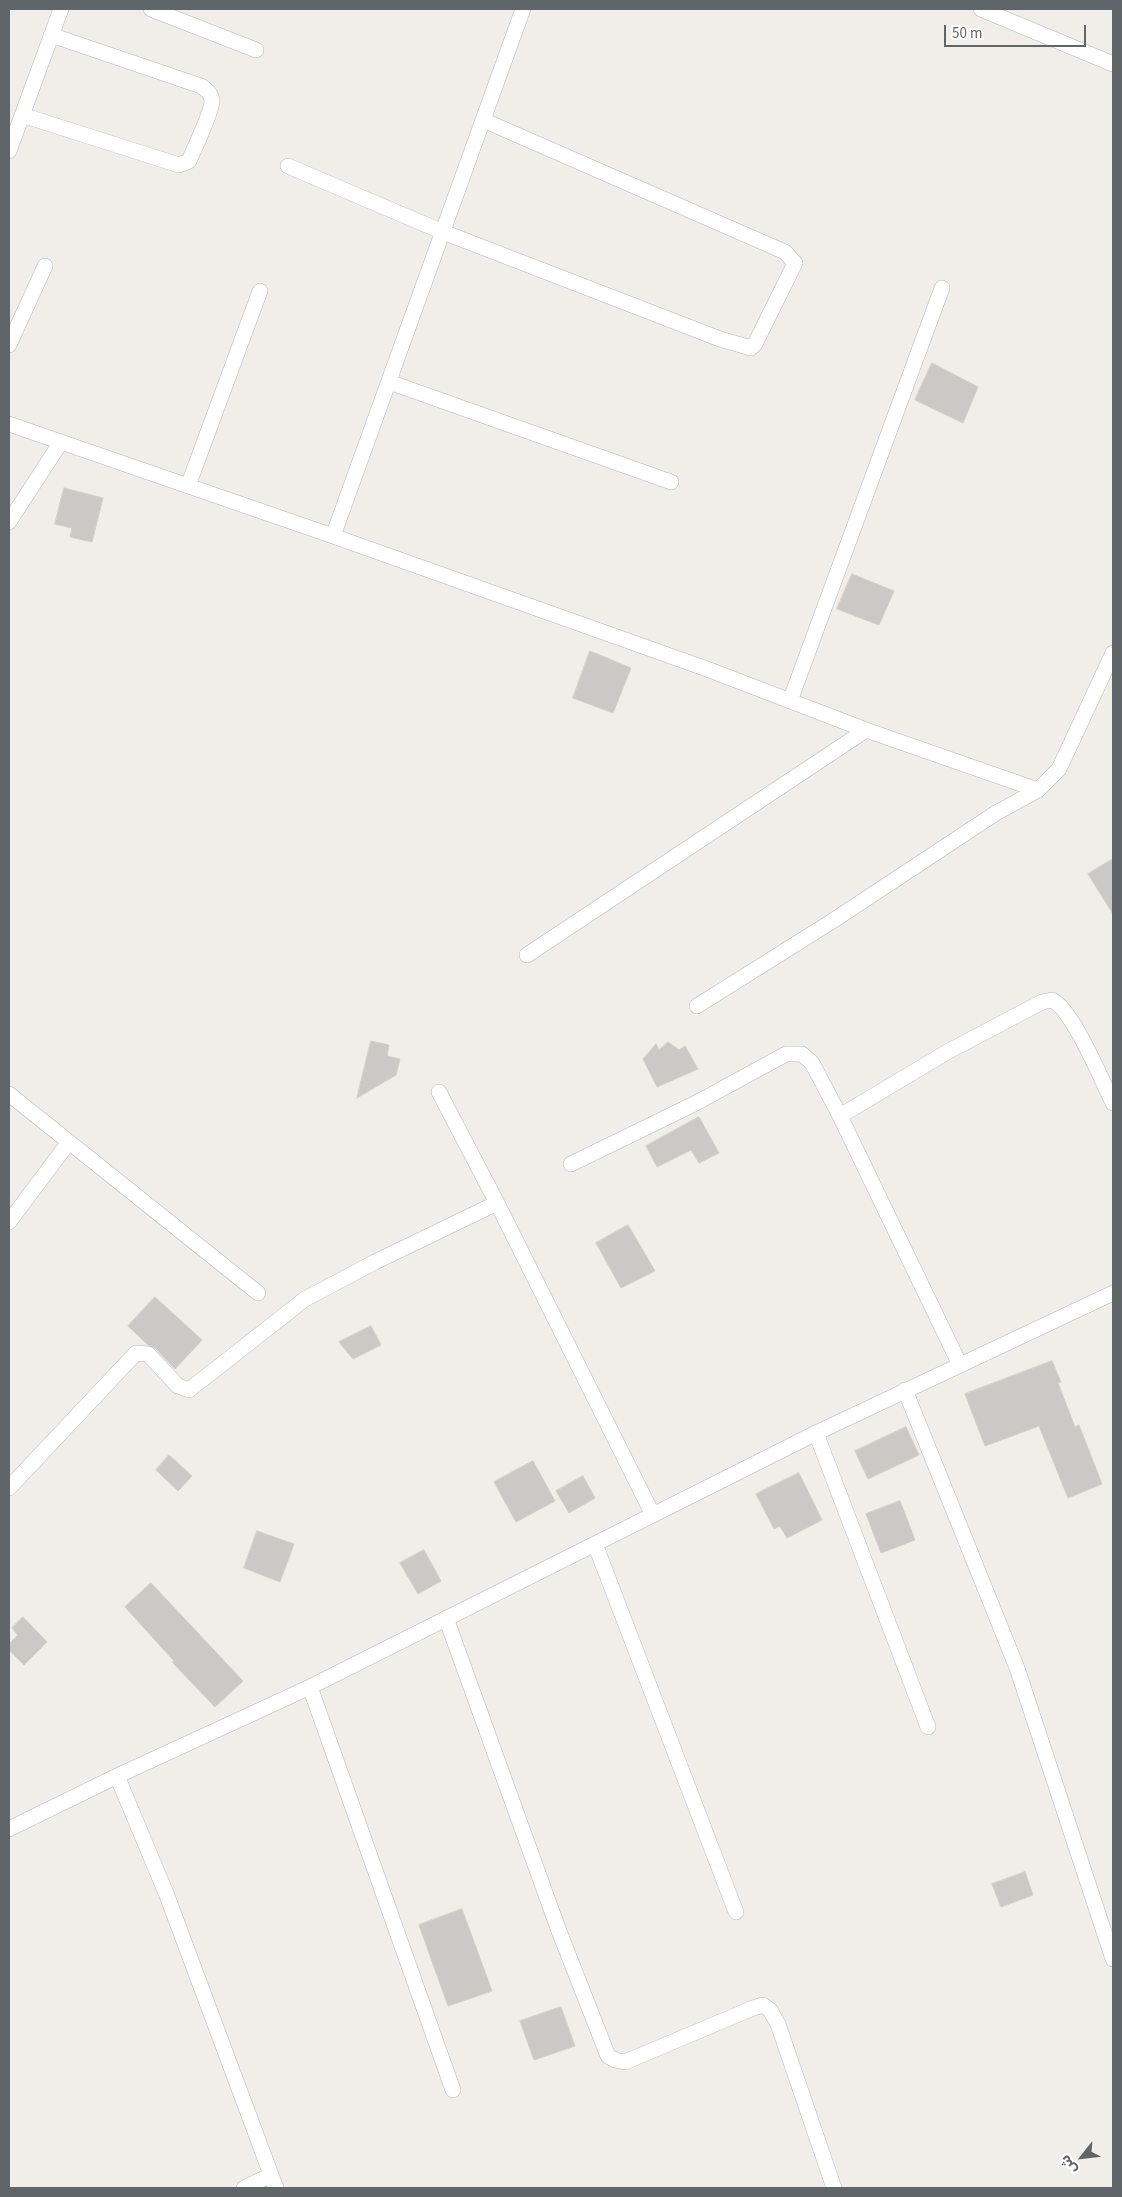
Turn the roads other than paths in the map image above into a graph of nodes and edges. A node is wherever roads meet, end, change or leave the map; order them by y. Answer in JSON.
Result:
{"nodes":[{"id":1,"x":61,"y":9,"type":"edge"},
{"id":2,"x":151,"y":9,"type":"edge"},
{"id":3,"x":523,"y":9,"type":"edge"},
{"id":4,"x":982,"y":9,"type":"edge"},
{"id":5,"x":51,"y":35,"type":"junction"},
{"id":6,"x":256,"y":50,"type":"dead end"},
{"id":7,"x":1113,"y":64,"type":"edge"},
{"id":8,"x":22,"y":115,"type":"junction"},
{"id":9,"x":483,"y":120,"type":"junction"},
{"id":10,"x":9,"y":151,"type":"edge"},
{"id":11,"x":288,"y":166,"type":"dead end"},
{"id":12,"x":443,"y":232,"type":"junction"},
{"id":13,"x":45,"y":266,"type":"dead end"},
{"id":14,"x":942,"y":288,"type":"dead end"},
{"id":15,"x":260,"y":290,"type":"dead end"},
{"id":16,"x":9,"y":345,"type":"edge"},
{"id":17,"x":389,"y":382,"type":"junction"},
{"id":18,"x":9,"y":424,"type":"edge"},
{"id":19,"x":61,"y":442,"type":"junction"},
{"id":20,"x":671,"y":482,"type":"dead end"},
{"id":21,"x":188,"y":486,"type":"junction"},
{"id":22,"x":9,"y":522,"type":"edge"},
{"id":23,"x":333,"y":536,"type":"junction"},
{"id":24,"x":1113,"y":653,"type":"edge"},
{"id":25,"x":790,"y":701,"type":"junction"},
{"id":26,"x":866,"y":730,"type":"junction"},
{"id":27,"x":1038,"y":790,"type":"junction"},
{"id":28,"x":527,"y":955,"type":"dead end"},
{"id":29,"x":697,"y":1006,"type":"dead end"},
{"id":30,"x":439,"y":1092,"type":"dead end"},
{"id":31,"x":9,"y":1094,"type":"edge"},
{"id":32,"x":1113,"y":1103,"type":"edge"},
{"id":33,"x":840,"y":1116,"type":"junction"},
{"id":34,"x":69,"y":1142,"type":"junction"},
{"id":35,"x":571,"y":1164,"type":"dead end"},
{"id":36,"x":497,"y":1203,"type":"junction"},
{"id":37,"x":9,"y":1222,"type":"edge"},
{"id":38,"x":1113,"y":1293,"type":"edge"},
{"id":39,"x":258,"y":1294,"type":"dead end"},
{"id":40,"x":960,"y":1365,"type":"junction"},
{"id":41,"x":905,"y":1390,"type":"junction"},
{"id":42,"x":816,"y":1433,"type":"junction"},
{"id":43,"x":9,"y":1488,"type":"edge"},
{"id":44,"x":653,"y":1515,"type":"junction"},
{"id":45,"x":595,"y":1544,"type":"junction"},
{"id":46,"x":446,"y":1618,"type":"junction"},
{"id":47,"x":310,"y":1687,"type":"junction"},
{"id":48,"x":928,"y":1727,"type":"dead end"},
{"id":49,"x":117,"y":1776,"type":"junction"},
{"id":50,"x":9,"y":1829,"type":"edge"},
{"id":51,"x":736,"y":1912,"type":"dead end"},
{"id":52,"x":1113,"y":1959,"type":"edge"},
{"id":53,"x":453,"y":2090,"type":"dead end"},
{"id":54,"x":274,"y":2182,"type":"edge"},
{"id":55,"x":244,"y":2188,"type":"edge"},
{"id":56,"x":834,"y":2188,"type":"edge"}],
"edges":[{"from":1,"to":5,"type":"street"},
{"from":2,"to":6,"type":"street"},
{"from":3,"to":9,"type":"street"},
{"from":4,"to":7,"type":"street"},
{"from":5,"to":8,"type":"street"},
{"from":5,"to":8,"type":"street"},
{"from":8,"to":10,"type":"street"},
{"from":9,"to":12,"type":"street"},
{"from":9,"to":12,"type":"street"},
{"from":11,"to":12,"type":"street"},
{"from":12,"to":17,"type":"street"},
{"from":13,"to":16,"type":"street"},
{"from":14,"to":25,"type":"street"},
{"from":15,"to":21,"type":"street"},
{"from":17,"to":20,"type":"street"},
{"from":17,"to":23,"type":"street"},
{"from":18,"to":19,"type":"street"},
{"from":19,"to":21,"type":"street"},
{"from":19,"to":22,"type":"street"},
{"from":21,"to":23,"type":"street"},
{"from":23,"to":25,"type":"street"},
{"from":24,"to":27,"type":"street"},
{"from":25,"to":26,"type":"street"},
{"from":26,"to":27,"type":"street"},
{"from":26,"to":28,"type":"street"},
{"from":27,"to":29,"type":"street"},
{"from":30,"to":36,"type":"street"},
{"from":31,"to":34,"type":"street"},
{"from":32,"to":33,"type":"street"},
{"from":33,"to":35,"type":"street"},
{"from":33,"to":40,"type":"street"},
{"from":34,"to":37,"type":"street"},
{"from":34,"to":39,"type":"street"},
{"from":36,"to":43,"type":"street"},
{"from":36,"to":44,"type":"street"},
{"from":38,"to":40,"type":"street"},
{"from":40,"to":41,"type":"street"},
{"from":41,"to":42,"type":"street"},
{"from":41,"to":52,"type":"street"},
{"from":42,"to":44,"type":"street"},
{"from":42,"to":48,"type":"street"},
{"from":44,"to":45,"type":"street"},
{"from":45,"to":46,"type":"street"},
{"from":45,"to":51,"type":"street"},
{"from":46,"to":47,"type":"street"},
{"from":46,"to":56,"type":"street"},
{"from":47,"to":49,"type":"street"},
{"from":47,"to":53,"type":"street"},
{"from":49,"to":50,"type":"street"},
{"from":49,"to":54,"type":"street"},
{"from":54,"to":55,"type":"street"}]}
